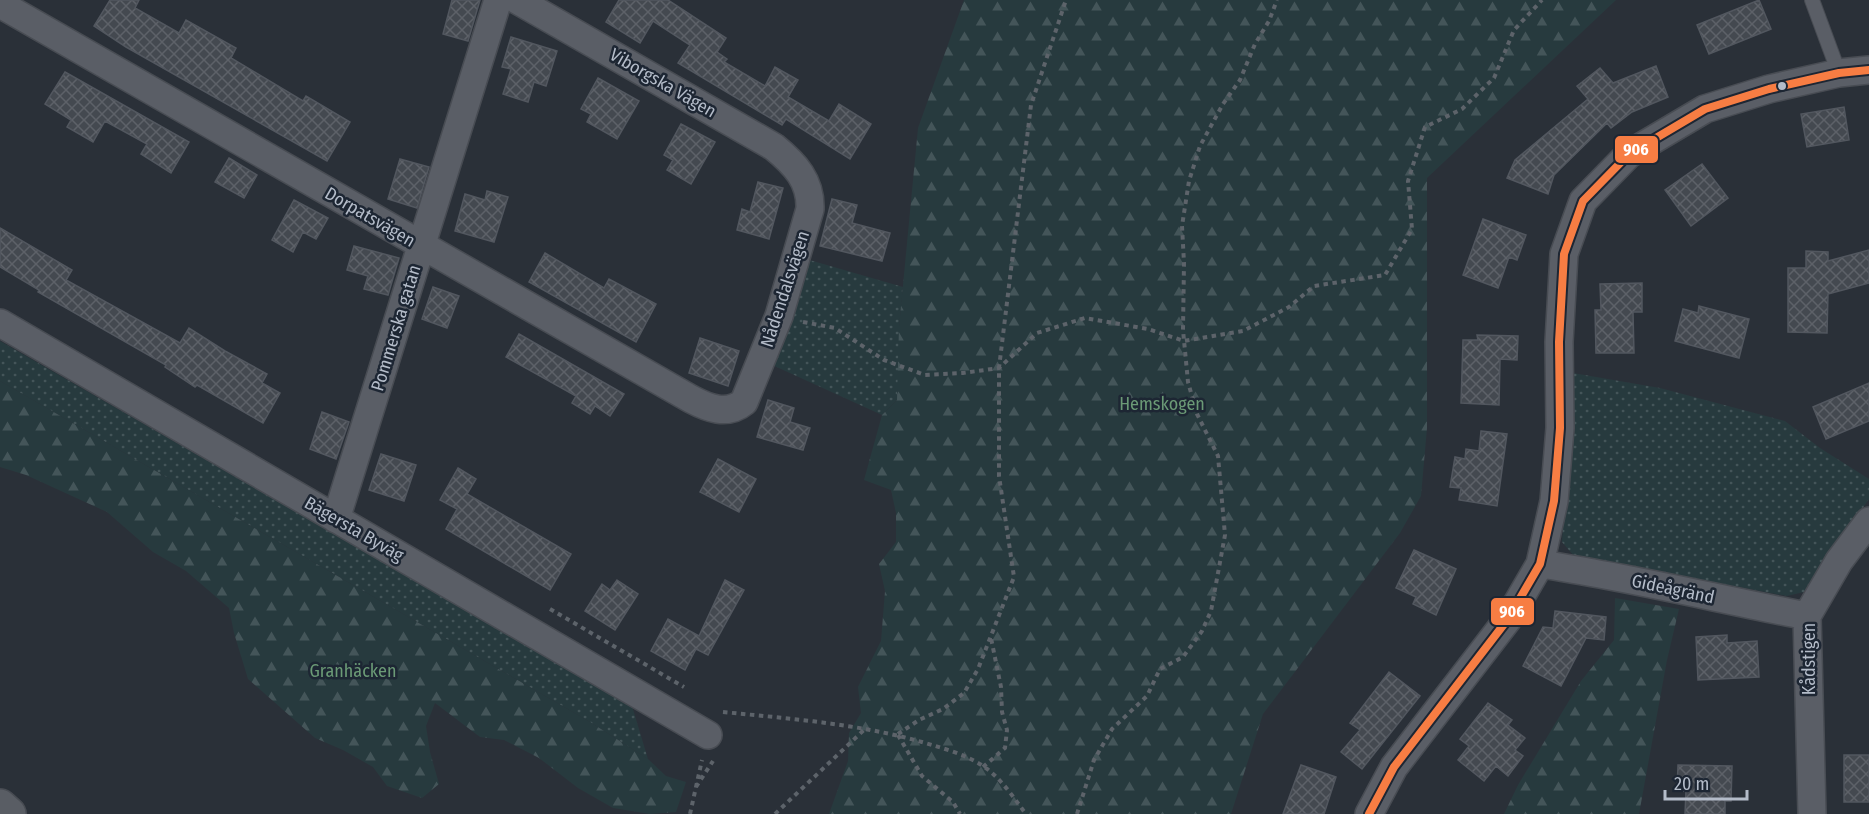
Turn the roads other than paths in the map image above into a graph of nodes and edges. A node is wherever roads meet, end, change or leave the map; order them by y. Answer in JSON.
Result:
{"nodes":[{"id":1,"x":498,"y":0,"type":"edge"},
{"id":2,"x":517,"y":0,"type":"edge"},
{"id":3,"x":1812,"y":0,"type":"edge"},
{"id":4,"x":0,"y":4,"type":"edge"},
{"id":5,"x":1869,"y":70,"type":"edge"},
{"id":6,"x":1839,"y":73,"type":"junction"},
{"id":7,"x":802,"y":175,"type":"joint"},
{"id":8,"x":421,"y":246,"type":"junction"},
{"id":9,"x":0,"y":323,"type":"edge"},
{"id":10,"x":744,"y":402,"type":"joint"},
{"id":11,"x":336,"y":519,"type":"junction"},
{"id":12,"x":1869,"y":521,"type":"edge"},
{"id":13,"x":1540,"y":564,"type":"junction"},
{"id":14,"x":1807,"y":616,"type":"junction"},
{"id":15,"x":710,"y":723,"type":"road end"},
{"id":16,"x":0,"y":806,"type":"edge"},
{"id":17,"x":9,"y":814,"type":"edge"},
{"id":18,"x":1369,"y":814,"type":"edge"},
{"id":19,"x":1812,"y":814,"type":"edge"}],
"edges":[{"from":1,"to":8,"type":"street","name":"Pommerska gatan"},
{"from":2,"to":7,"type":"street","name":"Viborgska Vägen"},
{"from":3,"to":6,"type":"lane"},
{"from":4,"to":8,"type":"street","name":"Dorpatsvägen"},
{"from":5,"to":6,"type":"street"},
{"from":6,"to":13,"type":"street"},
{"from":7,"to":10,"type":"street","name":"Nådendalsvägen"},
{"from":8,"to":10,"type":"street","name":"Dorpatsvägen"},
{"from":8,"to":11,"type":"street","name":"Pommerska gatan"},
{"from":9,"to":11,"type":"street","name":"Bägersta Byväg"},
{"from":11,"to":15,"type":"street","name":"Bägersta Byväg"},
{"from":12,"to":14,"type":"street","name":"Kådstigen"},
{"from":13,"to":14,"type":"street","name":"Gideågränd"},
{"from":13,"to":18,"type":"street"},
{"from":14,"to":19,"type":"street","name":"Kådstigen"},
{"from":16,"to":17,"type":"main road"}]}
